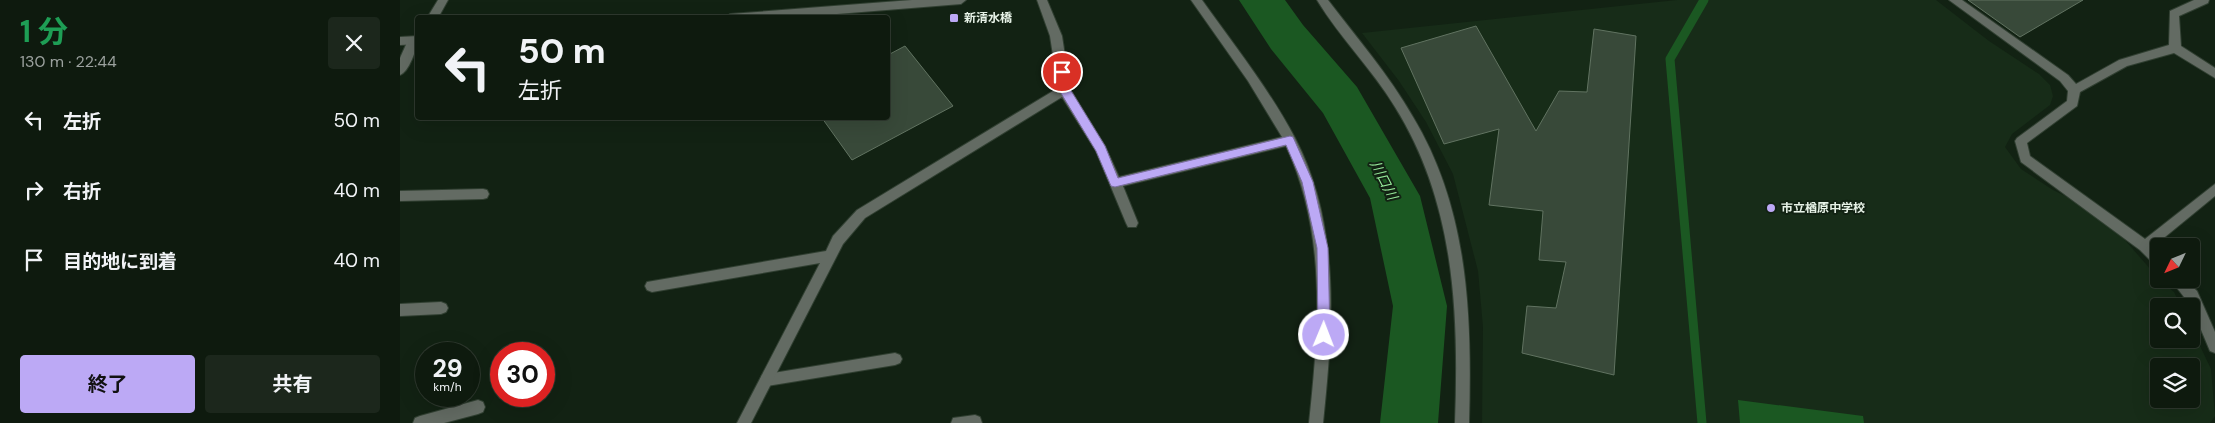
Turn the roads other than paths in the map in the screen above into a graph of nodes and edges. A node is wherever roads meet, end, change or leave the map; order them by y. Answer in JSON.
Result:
{"nodes":[{"id":1,"x":442,"y":0,"type":"edge"},
{"id":2,"x":961,"y":0,"type":"edge"},
{"id":3,"x":1042,"y":0,"type":"edge"},
{"id":4,"x":1196,"y":0,"type":"edge"},
{"id":5,"x":1322,"y":0,"type":"edge"},
{"id":6,"x":1954,"y":0,"type":"edge"},
{"id":7,"x":2204,"y":0,"type":"edge"},
{"id":8,"x":434,"y":15,"type":"edge"},
{"id":9,"x":768,"y":15,"type":"edge"},
{"id":10,"x":415,"y":39,"type":"edge"},
{"id":11,"x":415,"y":39,"type":"edge"},
{"id":12,"x":400,"y":41,"type":"edge"},
{"id":13,"x":415,"y":41,"type":"edge"},
{"id":14,"x":400,"y":46,"type":"edge"},
{"id":15,"x":2175,"y":48,"type":"junction"},
{"id":16,"x":400,"y":71,"type":"edge"},
{"id":17,"x":2215,"y":74,"type":"edge"},
{"id":18,"x":1064,"y":90,"type":"junction"},
{"id":19,"x":2074,"y":90,"type":"junction"},
{"id":20,"x":1290,"y":140,"type":"junction"},
{"id":21,"x":1115,"y":183,"type":"junction"},
{"id":22,"x":2215,"y":189,"type":"edge"},
{"id":23,"x":483,"y":194,"type":"dead end"},
{"id":24,"x":400,"y":196,"type":"edge"},
{"id":25,"x":1132,"y":223,"type":"dead end"},
{"id":26,"x":2145,"y":246,"type":"junction"},
{"id":27,"x":2150,"y":251,"type":"edge"},
{"id":28,"x":829,"y":256,"type":"junction"},
{"id":29,"x":652,"y":286,"type":"dead end"},
{"id":30,"x":2185,"y":288,"type":"edge"},
{"id":31,"x":441,"y":308,"type":"dead end"},
{"id":32,"x":400,"y":310,"type":"edge"},
{"id":33,"x":2215,"y":346,"type":"edge"},
{"id":34,"x":895,"y":359,"type":"dead end"},
{"id":35,"x":766,"y":380,"type":"junction"},
{"id":36,"x":478,"y":407,"type":"dead end"},
{"id":37,"x":747,"y":422,"type":"edge"},
{"id":38,"x":975,"y":422,"type":"dead end"},
{"id":39,"x":420,"y":423,"type":"edge"},
{"id":40,"x":958,"y":423,"type":"edge"},
{"id":41,"x":1316,"y":423,"type":"edge"},
{"id":42,"x":1462,"y":423,"type":"edge"}],
"edges":[{"from":1,"to":8,"type":"street"},
{"from":2,"to":9,"type":"street"},
{"from":3,"to":18,"type":"street"},
{"from":4,"to":20,"type":"street"},
{"from":5,"to":42,"type":"street"},
{"from":6,"to":19,"type":"street"},
{"from":7,"to":15,"type":"street"},
{"from":10,"to":12,"type":"street"},
{"from":11,"to":14,"type":"street"},
{"from":13,"to":16,"type":"street"},
{"from":15,"to":17,"type":"street"},
{"from":15,"to":19,"type":"street"},
{"from":18,"to":21,"type":"street"},
{"from":18,"to":28,"type":"street"},
{"from":19,"to":26,"type":"street"},
{"from":20,"to":21,"type":"street"},
{"from":20,"to":41,"type":"street"},
{"from":21,"to":25,"type":"street"},
{"from":22,"to":26,"type":"street"},
{"from":23,"to":24,"type":"street"},
{"from":26,"to":27,"type":"street"},
{"from":28,"to":29,"type":"street"},
{"from":28,"to":35,"type":"street"},
{"from":30,"to":33,"type":"street"},
{"from":31,"to":32,"type":"street"},
{"from":34,"to":35,"type":"street"},
{"from":35,"to":37,"type":"street"},
{"from":36,"to":39,"type":"street"},
{"from":38,"to":40,"type":"street"}]}
